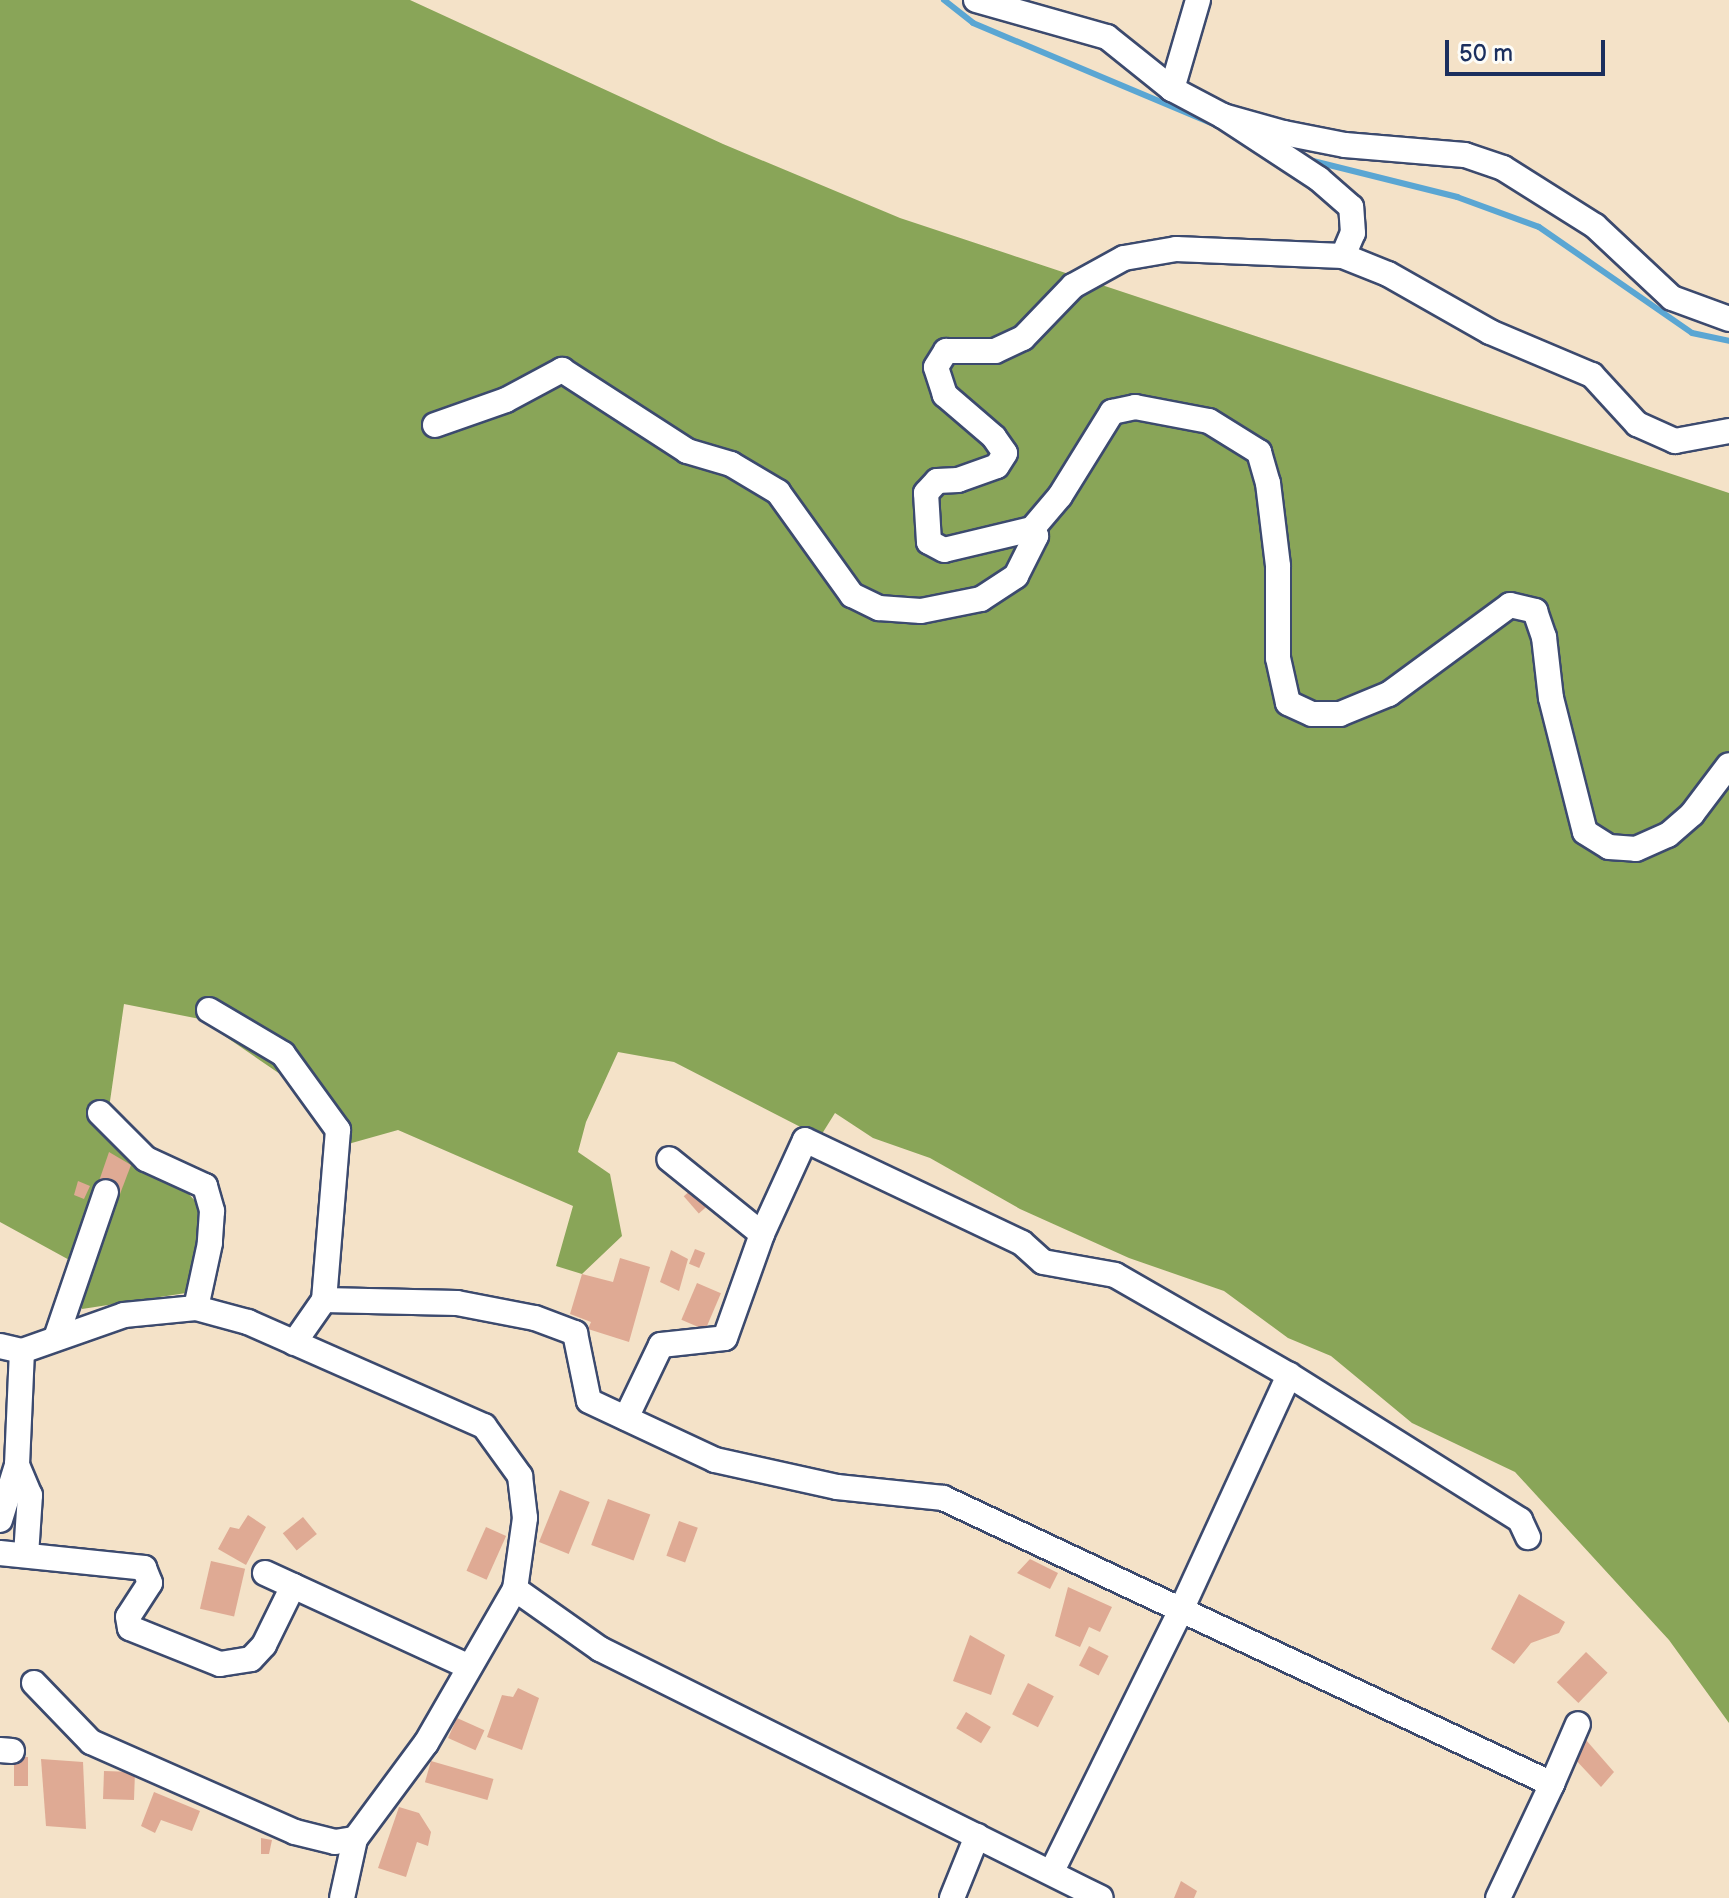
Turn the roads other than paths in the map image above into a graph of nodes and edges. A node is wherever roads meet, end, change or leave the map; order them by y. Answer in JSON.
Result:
{"nodes":[{"id":1,"x":976,"y":0,"type":"edge"},
{"id":2,"x":1198,"y":0,"type":"edge"},
{"id":3,"x":1172,"y":89,"type":"junction"},
{"id":4,"x":1223,"y":116,"type":"junction"},
{"id":5,"x":1343,"y":256,"type":"junction"},
{"id":6,"x":1729,"y":319,"type":"edge"},
{"id":7,"x":435,"y":425,"type":"dead end"},
{"id":8,"x":1729,"y":431,"type":"edge"},
{"id":9,"x":1032,"y":529,"type":"junction"},
{"id":10,"x":1729,"y":765,"type":"edge"},
{"id":11,"x":209,"y":1010,"type":"dead end"},
{"id":12,"x":100,"y":1113,"type":"dead end"},
{"id":13,"x":669,"y":1159,"type":"dead end"},
{"id":14,"x":106,"y":1192,"type":"dead end"},
{"id":15,"x":762,"y":1234,"type":"junction"},
{"id":16,"x":324,"y":1300,"type":"junction"},
{"id":17,"x":196,"y":1308,"type":"junction"},
{"id":18,"x":56,"y":1338,"type":"junction"},
{"id":19,"x":294,"y":1343,"type":"junction"},
{"id":20,"x":11,"y":1349,"type":"edge"},
{"id":21,"x":1289,"y":1375,"type":"junction"},
{"id":22,"x":626,"y":1418,"type":"junction"},
{"id":23,"x":17,"y":1465,"type":"junction"},
{"id":24,"x":0,"y":1520,"type":"edge"},
{"id":25,"x":1528,"y":1537,"type":"dead end"},
{"id":26,"x":0,"y":1553,"type":"edge"},
{"id":27,"x":26,"y":1555,"type":"junction"},
{"id":28,"x":265,"y":1573,"type":"dead end"},
{"id":29,"x":293,"y":1586,"type":"junction"},
{"id":30,"x":515,"y":1589,"type":"junction"},
{"id":31,"x":1181,"y":1610,"type":"junction"},
{"id":32,"x":469,"y":1667,"type":"junction"},
{"id":33,"x":34,"y":1683,"type":"dead end"},
{"id":34,"x":1578,"y":1724,"type":"dead end"},
{"id":35,"x":1552,"y":1784,"type":"junction"},
{"id":36,"x":977,"y":1836,"type":"junction"},
{"id":37,"x":355,"y":1839,"type":"junction"},
{"id":38,"x":1052,"y":1871,"type":"junction"},
{"id":39,"x":1091,"y":1895,"type":"edge"},
{"id":40,"x":342,"y":1898,"type":"edge"},
{"id":41,"x":952,"y":1898,"type":"edge"},
{"id":42,"x":1498,"y":1898,"type":"edge"}],
"edges":[{"from":1,"to":3,"type":"street"},
{"from":2,"to":3,"type":"street"},
{"from":3,"to":4,"type":"street"},
{"from":4,"to":5,"type":"street"},
{"from":4,"to":6,"type":"street"},
{"from":5,"to":8,"type":"street"},
{"from":5,"to":9,"type":"street"},
{"from":7,"to":9,"type":"street"},
{"from":9,"to":10,"type":"street"},
{"from":11,"to":16,"type":"street"},
{"from":12,"to":17,"type":"street"},
{"from":13,"to":15,"type":"street"},
{"from":14,"to":18,"type":"street"},
{"from":15,"to":21,"type":"street"},
{"from":15,"to":22,"type":"street"},
{"from":16,"to":19,"type":"street"},
{"from":16,"to":22,"type":"street"},
{"from":17,"to":18,"type":"street"},
{"from":17,"to":19,"type":"street"},
{"from":18,"to":20,"type":"street"},
{"from":19,"to":30,"type":"street"},
{"from":20,"to":23,"type":"street"},
{"from":21,"to":25,"type":"street"},
{"from":21,"to":31,"type":"street"},
{"from":22,"to":31,"type":"street"},
{"from":23,"to":24,"type":"street"},
{"from":23,"to":27,"type":"street"},
{"from":26,"to":27,"type":"street"},
{"from":27,"to":29,"type":"street"},
{"from":28,"to":29,"type":"street"},
{"from":29,"to":32,"type":"street"},
{"from":30,"to":32,"type":"street"},
{"from":30,"to":36,"type":"street"},
{"from":31,"to":35,"type":"street"},
{"from":31,"to":38,"type":"street"},
{"from":32,"to":37,"type":"street"},
{"from":33,"to":37,"type":"street"},
{"from":34,"to":35,"type":"street"},
{"from":35,"to":42,"type":"street"},
{"from":36,"to":38,"type":"street"},
{"from":36,"to":41,"type":"street"},
{"from":37,"to":40,"type":"street"},
{"from":38,"to":39,"type":"street"}]}
